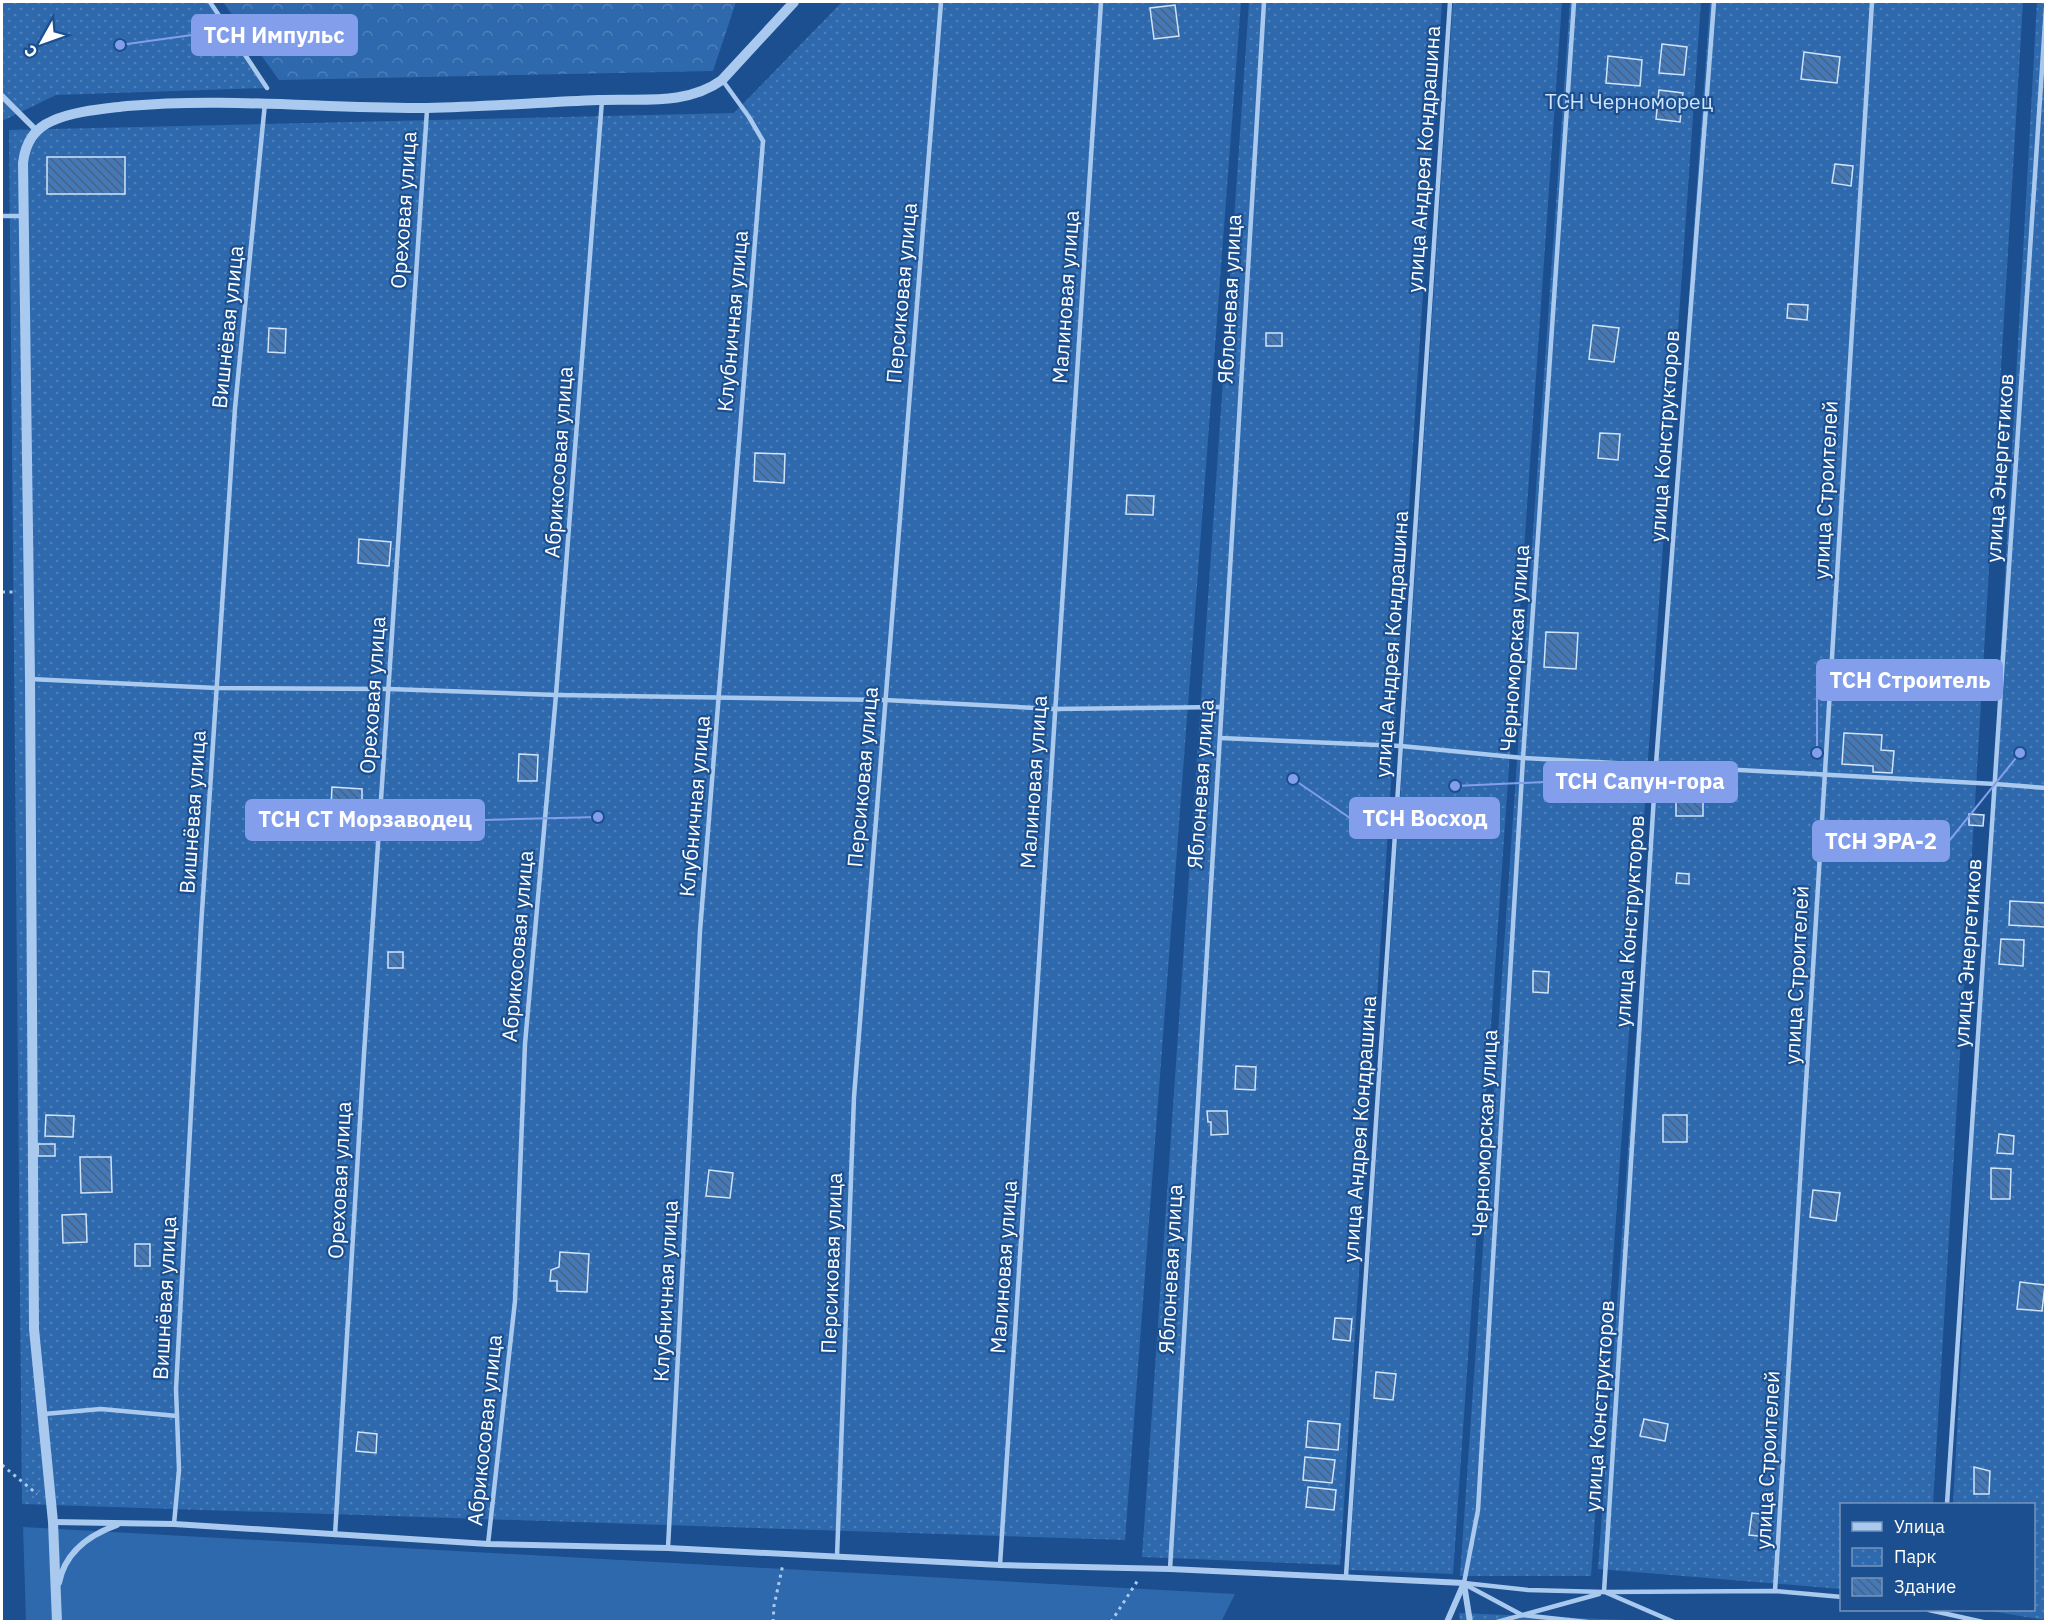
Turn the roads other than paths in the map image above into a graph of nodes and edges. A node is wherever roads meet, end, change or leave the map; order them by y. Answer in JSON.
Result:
{"nodes":[{"id":1,"x":210,"y":2,"type":"edge"},
{"id":2,"x":794,"y":2,"type":"edge"},
{"id":3,"x":941,"y":2,"type":"edge"},
{"id":4,"x":1101,"y":2,"type":"edge"},
{"id":5,"x":1264,"y":2,"type":"edge"},
{"id":6,"x":1450,"y":2,"type":"edge"},
{"id":7,"x":1574,"y":2,"type":"edge"},
{"id":8,"x":1714,"y":2,"type":"edge"},
{"id":9,"x":1872,"y":2,"type":"edge"},
{"id":10,"x":2046,"y":8,"type":"edge"},
{"id":11,"x":722,"y":80,"type":"junction"},
{"id":12,"x":267,"y":88,"type":"dead end"},
{"id":13,"x":2,"y":96,"type":"edge"},
{"id":14,"x":602,"y":100,"type":"junction"},
{"id":15,"x":265,"y":103,"type":"junction"},
{"id":16,"x":427,"y":108,"type":"junction"},
{"id":17,"x":37,"y":131,"type":"junction"},
{"id":18,"x":2,"y":216,"type":"edge"},
{"id":19,"x":23,"y":216,"type":"junction"},
{"id":20,"x":30,"y":679,"type":"junction"},
{"id":21,"x":216,"y":688,"type":"junction"},
{"id":22,"x":389,"y":689,"type":"junction"},
{"id":23,"x":556,"y":694,"type":"junction"},
{"id":24,"x":719,"y":698,"type":"junction"},
{"id":25,"x":885,"y":700,"type":"junction"},
{"id":26,"x":1222,"y":707,"type":"junction"},
{"id":27,"x":1054,"y":708,"type":"junction"},
{"id":28,"x":1220,"y":738,"type":"junction"},
{"id":29,"x":1401,"y":746,"type":"junction"},
{"id":30,"x":1523,"y":758,"type":"junction"},
{"id":31,"x":1656,"y":764,"type":"junction"},
{"id":32,"x":1825,"y":775,"type":"junction"},
{"id":33,"x":1995,"y":784,"type":"junction"},
{"id":34,"x":2046,"y":788,"type":"edge"},
{"id":35,"x":44,"y":1414,"type":"junction"},
{"id":36,"x":177,"y":1416,"type":"junction"},
{"id":37,"x":1947,"y":1503,"type":"edge"},
{"id":38,"x":53,"y":1518,"type":"junction"},
{"id":39,"x":121,"y":1523,"type":"junction"},
{"id":40,"x":174,"y":1524,"type":"junction"},
{"id":41,"x":335,"y":1535,"type":"junction"},
{"id":42,"x":488,"y":1544,"type":"junction"},
{"id":43,"x":668,"y":1548,"type":"junction"},
{"id":44,"x":837,"y":1557,"type":"junction"},
{"id":45,"x":1000,"y":1565,"type":"junction"},
{"id":46,"x":1170,"y":1569,"type":"junction"},
{"id":47,"x":1346,"y":1576,"type":"junction"},
{"id":48,"x":1464,"y":1583,"type":"junction"},
{"id":49,"x":1604,"y":1592,"type":"junction"},
{"id":50,"x":1775,"y":1592,"type":"junction"},
{"id":51,"x":1840,"y":1597,"type":"edge"},
{"id":52,"x":56,"y":1601,"type":"junction"},
{"id":53,"x":1940,"y":1611,"type":"edge"},
{"id":54,"x":1522,"y":1615,"type":"junction"},
{"id":55,"x":57,"y":1622,"type":"edge"},
{"id":56,"x":1447,"y":1622,"type":"edge"},
{"id":57,"x":1470,"y":1622,"type":"edge"},
{"id":58,"x":1497,"y":1622,"type":"edge"},
{"id":59,"x":1587,"y":1622,"type":"edge"},
{"id":60,"x":1674,"y":1622,"type":"edge"},
{"id":61,"x":1983,"y":1622,"type":"edge"}],
"edges":[{"from":1,"to":12,"type":"lane"},
{"from":2,"to":11,"type":"street"},
{"from":3,"to":25,"type":"lane","name":"Персиковая улица"},
{"from":4,"to":27,"type":"lane","name":"Малиновая улица"},
{"from":5,"to":26,"type":"lane","name":"Яблоневая улица"},
{"from":6,"to":29,"type":"lane","name":"улица Андрея Кондрашина"},
{"from":7,"to":30,"type":"lane","name":"Черноморская улица"},
{"from":8,"to":31,"type":"lane","name":"улица Конструкторов"},
{"from":9,"to":32,"type":"lane","name":"улица Строителей"},
{"from":10,"to":33,"type":"lane","name":"улица Энергетиков"},
{"from":11,"to":14,"type":"street"},
{"from":11,"to":24,"type":"lane","name":"Клубничная улица"},
{"from":13,"to":17,"type":"street"},
{"from":14,"to":16,"type":"street"},
{"from":14,"to":23,"type":"lane","name":"Абрикосовая улица"},
{"from":15,"to":16,"type":"street"},
{"from":15,"to":17,"type":"street"},
{"from":15,"to":21,"type":"lane","name":"Вишнёвая улица"},
{"from":16,"to":22,"type":"lane","name":"Ореховая улица"},
{"from":17,"to":19,"type":"street"},
{"from":18,"to":19,"type":"lane"},
{"from":19,"to":20,"type":"street"},
{"from":20,"to":21,"type":"lane"},
{"from":20,"to":35,"type":"street"},
{"from":21,"to":22,"type":"lane"},
{"from":21,"to":36,"type":"lane","name":"Вишнёвая улица"},
{"from":22,"to":23,"type":"lane"},
{"from":22,"to":41,"type":"lane","name":"Ореховая улица"},
{"from":23,"to":24,"type":"lane"},
{"from":23,"to":42,"type":"lane","name":"Абрикосовая улица"},
{"from":24,"to":25,"type":"lane"},
{"from":24,"to":43,"type":"lane","name":"Клубничная улица"},
{"from":25,"to":27,"type":"lane"},
{"from":25,"to":44,"type":"lane","name":"Персиковая улица"},
{"from":26,"to":27,"type":"lane"},
{"from":26,"to":28,"type":"lane","name":"Яблоневая улица"},
{"from":27,"to":45,"type":"lane","name":"Малиновая улица"},
{"from":28,"to":29,"type":"lane"},
{"from":28,"to":46,"type":"lane","name":"Яблоневая улица"},
{"from":29,"to":30,"type":"lane"},
{"from":29,"to":47,"type":"lane","name":"улица Андрея Кондрашина"},
{"from":30,"to":31,"type":"lane"},
{"from":30,"to":48,"type":"lane","name":"Черноморская улица"},
{"from":31,"to":32,"type":"lane"},
{"from":31,"to":49,"type":"lane","name":"улица Конструкторов"},
{"from":32,"to":33,"type":"lane"},
{"from":32,"to":50,"type":"lane","name":"улица Строителей"},
{"from":33,"to":34,"type":"lane"},
{"from":33,"to":37,"type":"lane","name":"улица Энергетиков"},
{"from":35,"to":36,"type":"lane"},
{"from":35,"to":38,"type":"street"},
{"from":36,"to":40,"type":"lane","name":"Вишнёвая улица"},
{"from":38,"to":39,"type":"street"},
{"from":38,"to":52,"type":"street"},
{"from":39,"to":40,"type":"street"},
{"from":39,"to":52,"type":"street"},
{"from":40,"to":41,"type":"street"},
{"from":41,"to":42,"type":"street"},
{"from":42,"to":43,"type":"street"},
{"from":43,"to":44,"type":"street"},
{"from":44,"to":45,"type":"street"},
{"from":45,"to":46,"type":"street"},
{"from":46,"to":47,"type":"street"},
{"from":47,"to":48,"type":"street"},
{"from":48,"to":49,"type":"lane"},
{"from":48,"to":54,"type":"lane"},
{"from":48,"to":56,"type":"street"},
{"from":48,"to":57,"type":"street"},
{"from":49,"to":50,"type":"lane"},
{"from":49,"to":54,"type":"lane"},
{"from":49,"to":60,"type":"lane"},
{"from":50,"to":51,"type":"lane"},
{"from":52,"to":55,"type":"street"},
{"from":53,"to":61,"type":"lane"},
{"from":54,"to":58,"type":"lane"},
{"from":54,"to":59,"type":"lane"}]}
